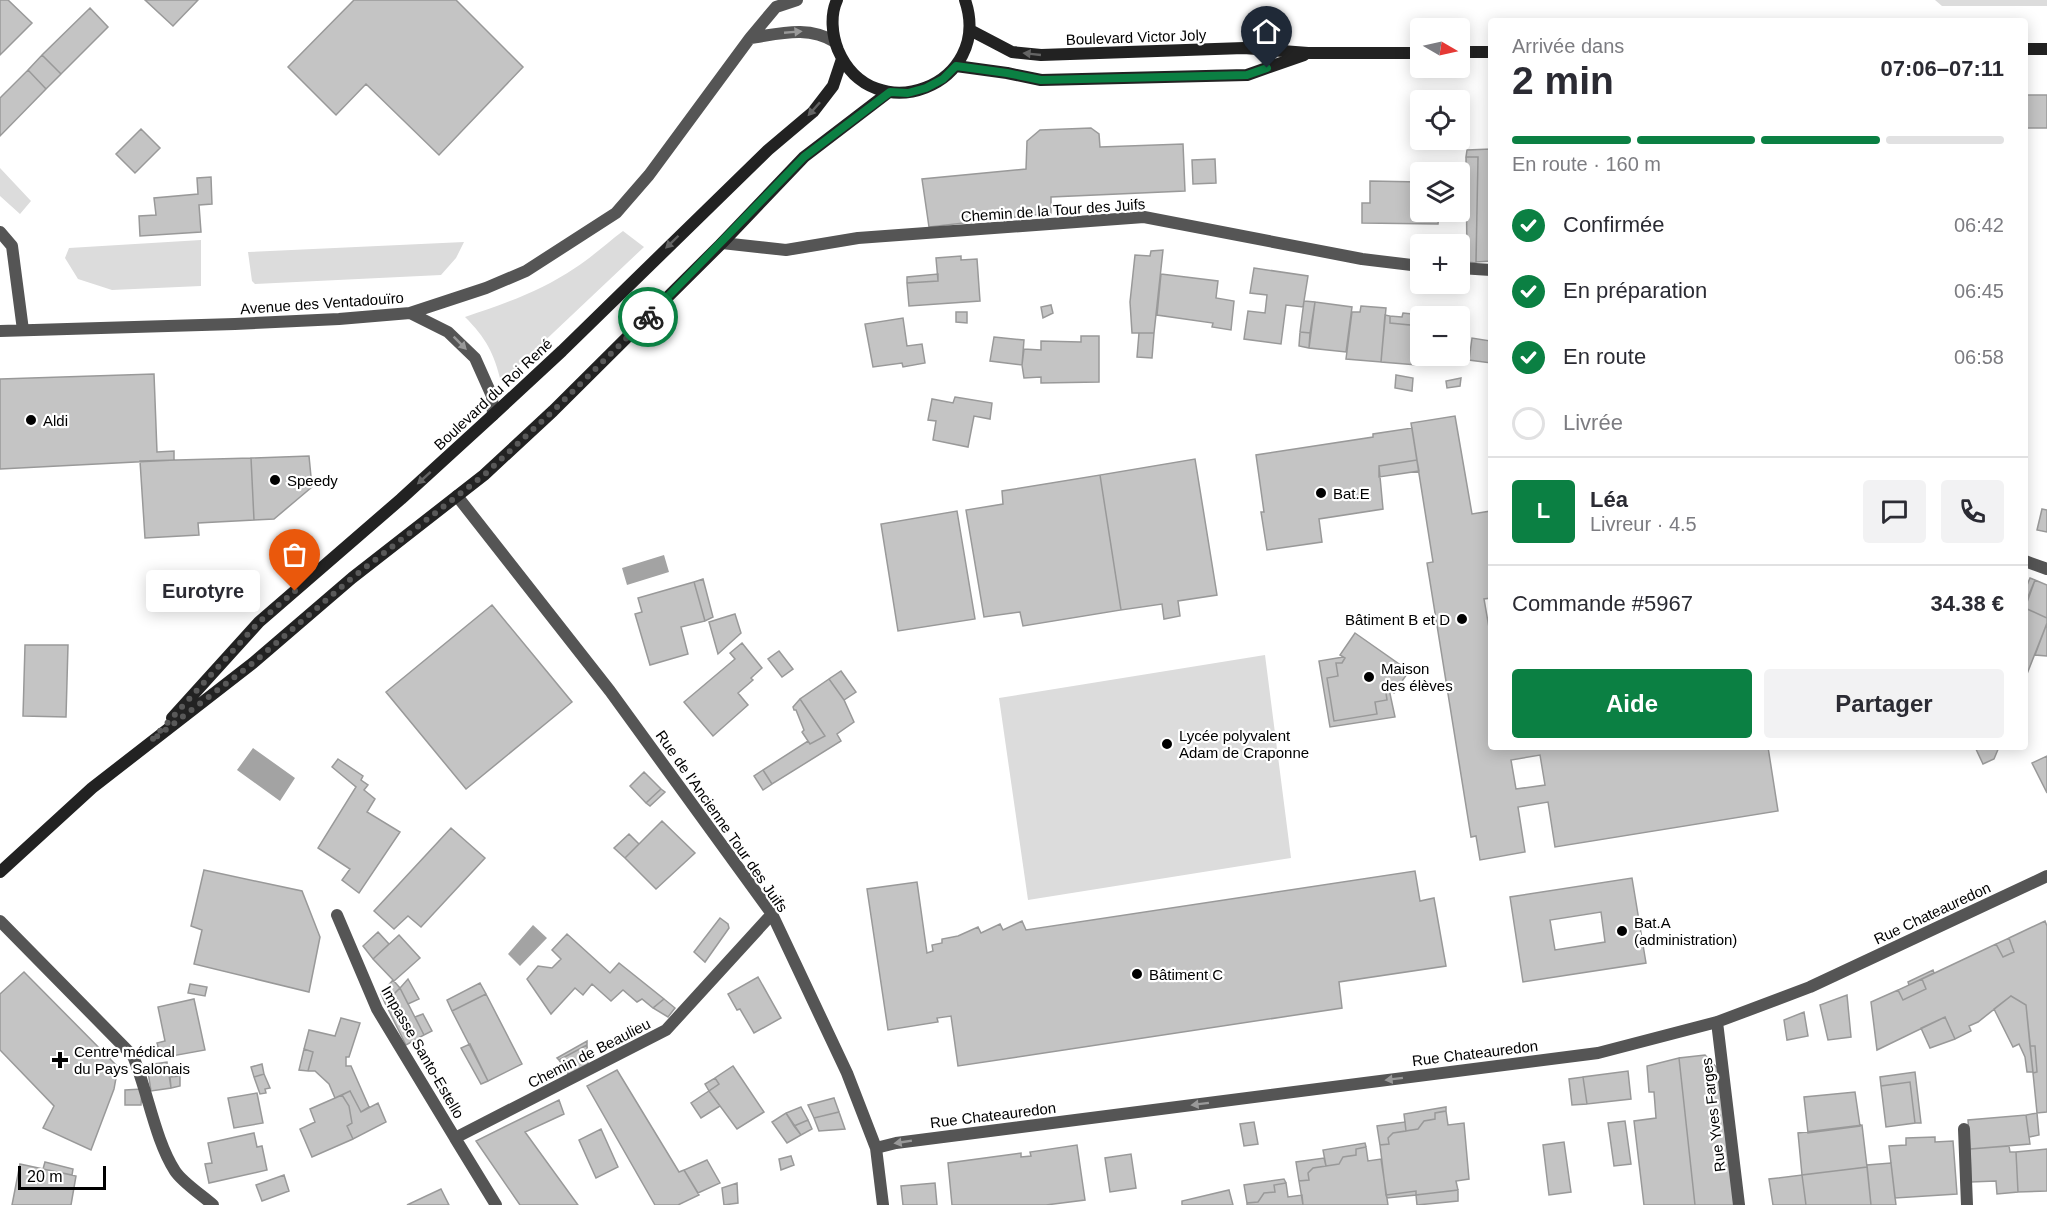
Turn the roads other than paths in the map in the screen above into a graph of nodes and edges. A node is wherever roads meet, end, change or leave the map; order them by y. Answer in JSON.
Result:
{"nodes":[{"id":1,"x":797,"y":0,"type":"edge"},
{"id":2,"x":837,"y":0,"type":"edge"},
{"id":3,"x":965,"y":0,"type":"edge"},
{"id":4,"x":970,"y":30,"type":"junction"},
{"id":5,"x":750,"y":38,"type":"junction"},
{"id":6,"x":835,"y":42,"type":"junction"},
{"id":7,"x":2028,"y":49,"type":"edge"},
{"id":8,"x":2047,"y":49,"type":"edge"},
{"id":9,"x":1470,"y":52,"type":"edge"},
{"id":10,"x":1488,"y":52,"type":"edge"},
{"id":11,"x":1308,"y":53,"type":"junction"},
{"id":12,"x":1410,"y":53,"type":"edge"},
{"id":13,"x":842,"y":59,"type":"junction"},
{"id":14,"x":956,"y":66,"type":"junction"},
{"id":15,"x":890,"y":92,"type":"junction"},
{"id":16,"x":0,"y":232,"type":"edge"},
{"id":17,"x":722,"y":243,"type":"junction"},
{"id":18,"x":1410,"y":265,"type":"edge"},
{"id":19,"x":1470,"y":269,"type":"edge"},
{"id":20,"x":1488,"y":270,"type":"edge"},
{"id":21,"x":410,"y":314,"type":"junction"},
{"id":22,"x":23,"y":330,"type":"junction"},
{"id":23,"x":0,"y":331,"type":"edge"},
{"id":24,"x":493,"y":415,"type":"junction"},
{"id":25,"x":457,"y":496,"type":"junction"},
{"id":26,"x":2028,"y":562,"type":"edge"},
{"id":27,"x":2047,"y":569,"type":"edge"},
{"id":28,"x":151,"y":741,"type":"junction"},
{"id":29,"x":0,"y":872,"type":"edge"},
{"id":30,"x":2047,"y":876,"type":"edge"},
{"id":31,"x":772,"y":914,"type":"junction"},
{"id":32,"x":337,"y":915,"type":"dead end"},
{"id":33,"x":0,"y":921,"type":"edge"},
{"id":34,"x":1717,"y":1022,"type":"junction"},
{"id":35,"x":1964,"y":1129,"type":"dead end"},
{"id":36,"x":455,"y":1138,"type":"junction"},
{"id":37,"x":876,"y":1148,"type":"junction"},
{"id":38,"x":213,"y":1205,"type":"edge"},
{"id":39,"x":496,"y":1205,"type":"edge"},
{"id":40,"x":883,"y":1205,"type":"edge"},
{"id":41,"x":1739,"y":1205,"type":"edge"},
{"id":42,"x":1967,"y":1205,"type":"edge"}],
"edges":[{"from":1,"to":5,"type":"street","name":"Avenue des Ventadouïro"},
{"from":2,"to":6,"type":"main road"},
{"from":3,"to":4,"type":"main road"},
{"from":11,"to":4,"type":"main road","name":"Boulevard Victor Joly","one_way":true},
{"from":4,"to":14,"type":"main road"},
{"from":5,"to":6,"type":"street","one_way":true},
{"from":5,"to":21,"type":"street","name":"Avenue des Ventadouïro"},
{"from":6,"to":13,"type":"main road"},
{"from":7,"to":8,"type":"main road"},
{"from":9,"to":10,"type":"main road"},
{"from":11,"to":12,"type":"main road","name":"Boulevard Victor Joly"},
{"from":11,"to":14,"type":"main road","name":"Boulevard Victor Joly"},
{"from":13,"to":15,"type":"main road"},
{"from":13,"to":24,"type":"main road","name":"Boulevard du Roi René","one_way":true},
{"from":14,"to":15,"type":"main road"},
{"from":15,"to":17,"type":"main road","name":"Boulevard du Roi René"},
{"from":16,"to":22,"type":"street"},
{"from":17,"to":18,"type":"street","name":"Chemin de la Tour des Juifs"},
{"from":17,"to":25,"type":"main road","name":"Boulevard du Roi René"},
{"from":19,"to":20,"type":"street"},
{"from":21,"to":22,"type":"street","name":"Avenue des Ventadouïro"},
{"from":21,"to":24,"type":"street","one_way":true},
{"from":22,"to":23,"type":"street","name":"Avenue des Ventadouïro"},
{"from":24,"to":28,"type":"main road","name":"Boulevard du Roi René","one_way":true},
{"from":25,"to":28,"type":"main road","name":"Boulevard du Roi René"},
{"from":25,"to":31,"type":"street","name":"Rue de l'Ancienne Tour des Juifs"},
{"from":26,"to":27,"type":"street"},
{"from":28,"to":29,"type":"main road","name":"Boulevard du Roi René"},
{"from":30,"to":34,"type":"street","name":"Rue Chateauredon"},
{"from":31,"to":36,"type":"street","name":"Chemin de Beaulieu"},
{"from":31,"to":37,"type":"street","name":"Rue de l'Ancienne Tour des Juifs"},
{"from":32,"to":36,"type":"street","name":"Impasse Santo-Estello"},
{"from":33,"to":38,"type":"street"},
{"from":34,"to":37,"type":"street","name":"Rue Chateauredon","one_way":true},
{"from":34,"to":41,"type":"street","name":"Rue Yves Farges"},
{"from":35,"to":42,"type":"street"},
{"from":36,"to":39,"type":"street"},
{"from":37,"to":40,"type":"street","name":"Rue de l'Ancienne Tour des Juifs"}]}
